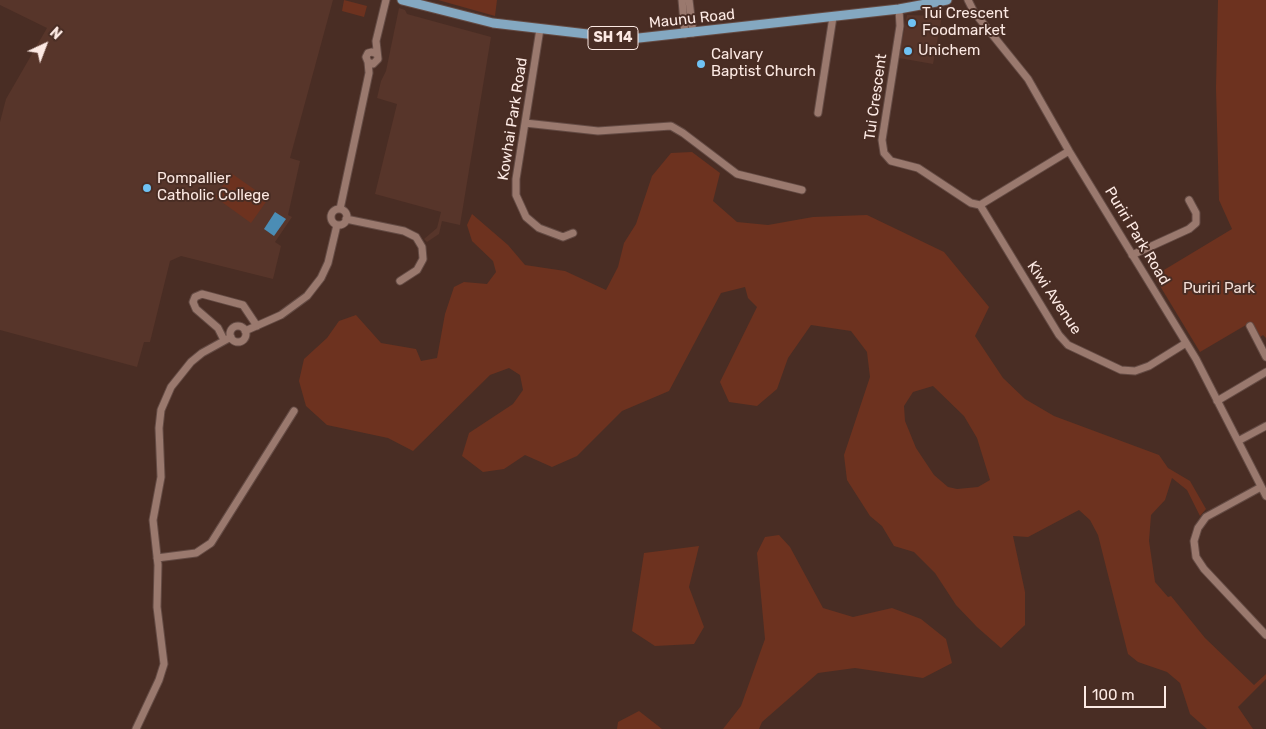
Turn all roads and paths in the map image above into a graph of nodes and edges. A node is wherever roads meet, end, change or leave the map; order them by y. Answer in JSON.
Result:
{"nodes":[{"id":1,"x":386,"y":0,"type":"edge"},
{"id":2,"x":402,"y":0,"type":"edge"},
{"id":3,"x":682,"y":0,"type":"edge"},
{"id":4,"x":689,"y":0,"type":"edge"},
{"id":5,"x":947,"y":0,"type":"edge"},
{"id":6,"x":968,"y":0,"type":"edge"},
{"id":7,"x":899,"y":9,"type":"junction"},
{"id":8,"x":833,"y":17,"type":"junction"},
{"id":9,"x":540,"y":29,"type":"junction"},
{"id":10,"x":689,"y":34,"type":"junction"},
{"id":11,"x":374,"y":53,"type":"junction"},
{"id":12,"x":371,"y":63,"type":"junction"},
{"id":13,"x":818,"y":113,"type":"dead end"},
{"id":14,"x":525,"y":123,"type":"junction"},
{"id":15,"x":1069,"y":151,"type":"junction"},
{"id":16,"x":802,"y":190,"type":"dead end"},
{"id":17,"x":1189,"y":200,"type":"dead end"},
{"id":18,"x":980,"y":205,"type":"junction"},
{"id":19,"x":340,"y":209,"type":"junction"},
{"id":20,"x":346,"y":219,"type":"junction"},
{"id":21,"x":337,"y":225,"type":"junction"},
{"id":22,"x":573,"y":233,"type":"dead end"},
{"id":23,"x":1132,"y":255,"type":"junction"},
{"id":24,"x":400,"y":280,"type":"dead end"},
{"id":25,"x":257,"y":326,"type":"junction"},
{"id":26,"x":1250,"y":326,"type":"dead end"},
{"id":27,"x":228,"y":338,"type":"junction"},
{"id":28,"x":1186,"y":343,"type":"junction"},
{"id":29,"x":1266,"y":356,"type":"edge"},
{"id":30,"x":1266,"y":372,"type":"edge"},
{"id":31,"x":1217,"y":400,"type":"junction"},
{"id":32,"x":294,"y":411,"type":"dead end"},
{"id":33,"x":1266,"y":426,"type":"edge"},
{"id":34,"x":1238,"y":441,"type":"junction"},
{"id":35,"x":1261,"y":487,"type":"junction"},
{"id":36,"x":1266,"y":496,"type":"edge"},
{"id":37,"x":157,"y":558,"type":"junction"},
{"id":38,"x":1266,"y":635,"type":"edge"},
{"id":39,"x":145,"y":710,"type":"junction"},
{"id":40,"x":130,"y":729,"type":"edge"},
{"id":41,"x":136,"y":729,"type":"edge"}],
"edges":[{"from":1,"to":11,"type":"street"},
{"from":2,"to":9,"type":"main road","name":"Maunu Road","number":"SH 14"},
{"from":3,"to":10,"type":"street"},
{"from":4,"to":10,"type":"street"},
{"from":5,"to":7,"type":"main road","name":"Maunu Road","number":"SH 14"},
{"from":6,"to":15,"type":"street","name":"Puriri Park Road"},
{"from":7,"to":8,"type":"main road","name":"Maunu Road","number":"SH 14"},
{"from":7,"to":18,"type":"street","name":"Tui Crescent"},
{"from":8,"to":10,"type":"main road","name":"Maunu Road","number":"SH 14"},
{"from":8,"to":13,"type":"street"},
{"from":9,"to":10,"type":"main road","name":"Maunu Road","number":"SH 14"},
{"from":9,"to":14,"type":"street","name":"Kowhai Park Road"},
{"from":11,"to":12,"type":"street"},
{"from":11,"to":12,"type":"street"},
{"from":12,"to":19,"type":"street"},
{"from":14,"to":16,"type":"street"},
{"from":14,"to":22,"type":"street","name":"Kowhai Park Road"},
{"from":15,"to":18,"type":"street"},
{"from":15,"to":23,"type":"street","name":"Puriri Park Road"},
{"from":17,"to":23,"type":"street"},
{"from":18,"to":28,"type":"street","name":"Kiwi Avenue"},
{"from":19,"to":20,"type":"street"},
{"from":19,"to":21,"type":"street"},
{"from":20,"to":21,"type":"street"},
{"from":20,"to":24,"type":"street"},
{"from":21,"to":25,"type":"street"},
{"from":23,"to":28,"type":"street","name":"Puriri Park Road"},
{"from":25,"to":27,"type":"street"},
{"from":25,"to":27,"type":"street"},
{"from":26,"to":29,"type":"street"},
{"from":27,"to":37,"type":"street"},
{"from":28,"to":31,"type":"street","name":"Puriri Park Road"},
{"from":30,"to":31,"type":"street"},
{"from":31,"to":34,"type":"street","name":"Puriri Park Road"},
{"from":32,"to":37,"type":"street"},
{"from":33,"to":34,"type":"street"},
{"from":34,"to":35,"type":"street","name":"Puriri Park Road"},
{"from":35,"to":36,"type":"street","name":"Puriri Park Road"},
{"from":35,"to":38,"type":"street"},
{"from":37,"to":39,"type":"street"},
{"from":39,"to":40,"type":"street"},
{"from":39,"to":41,"type":"street"}]}
